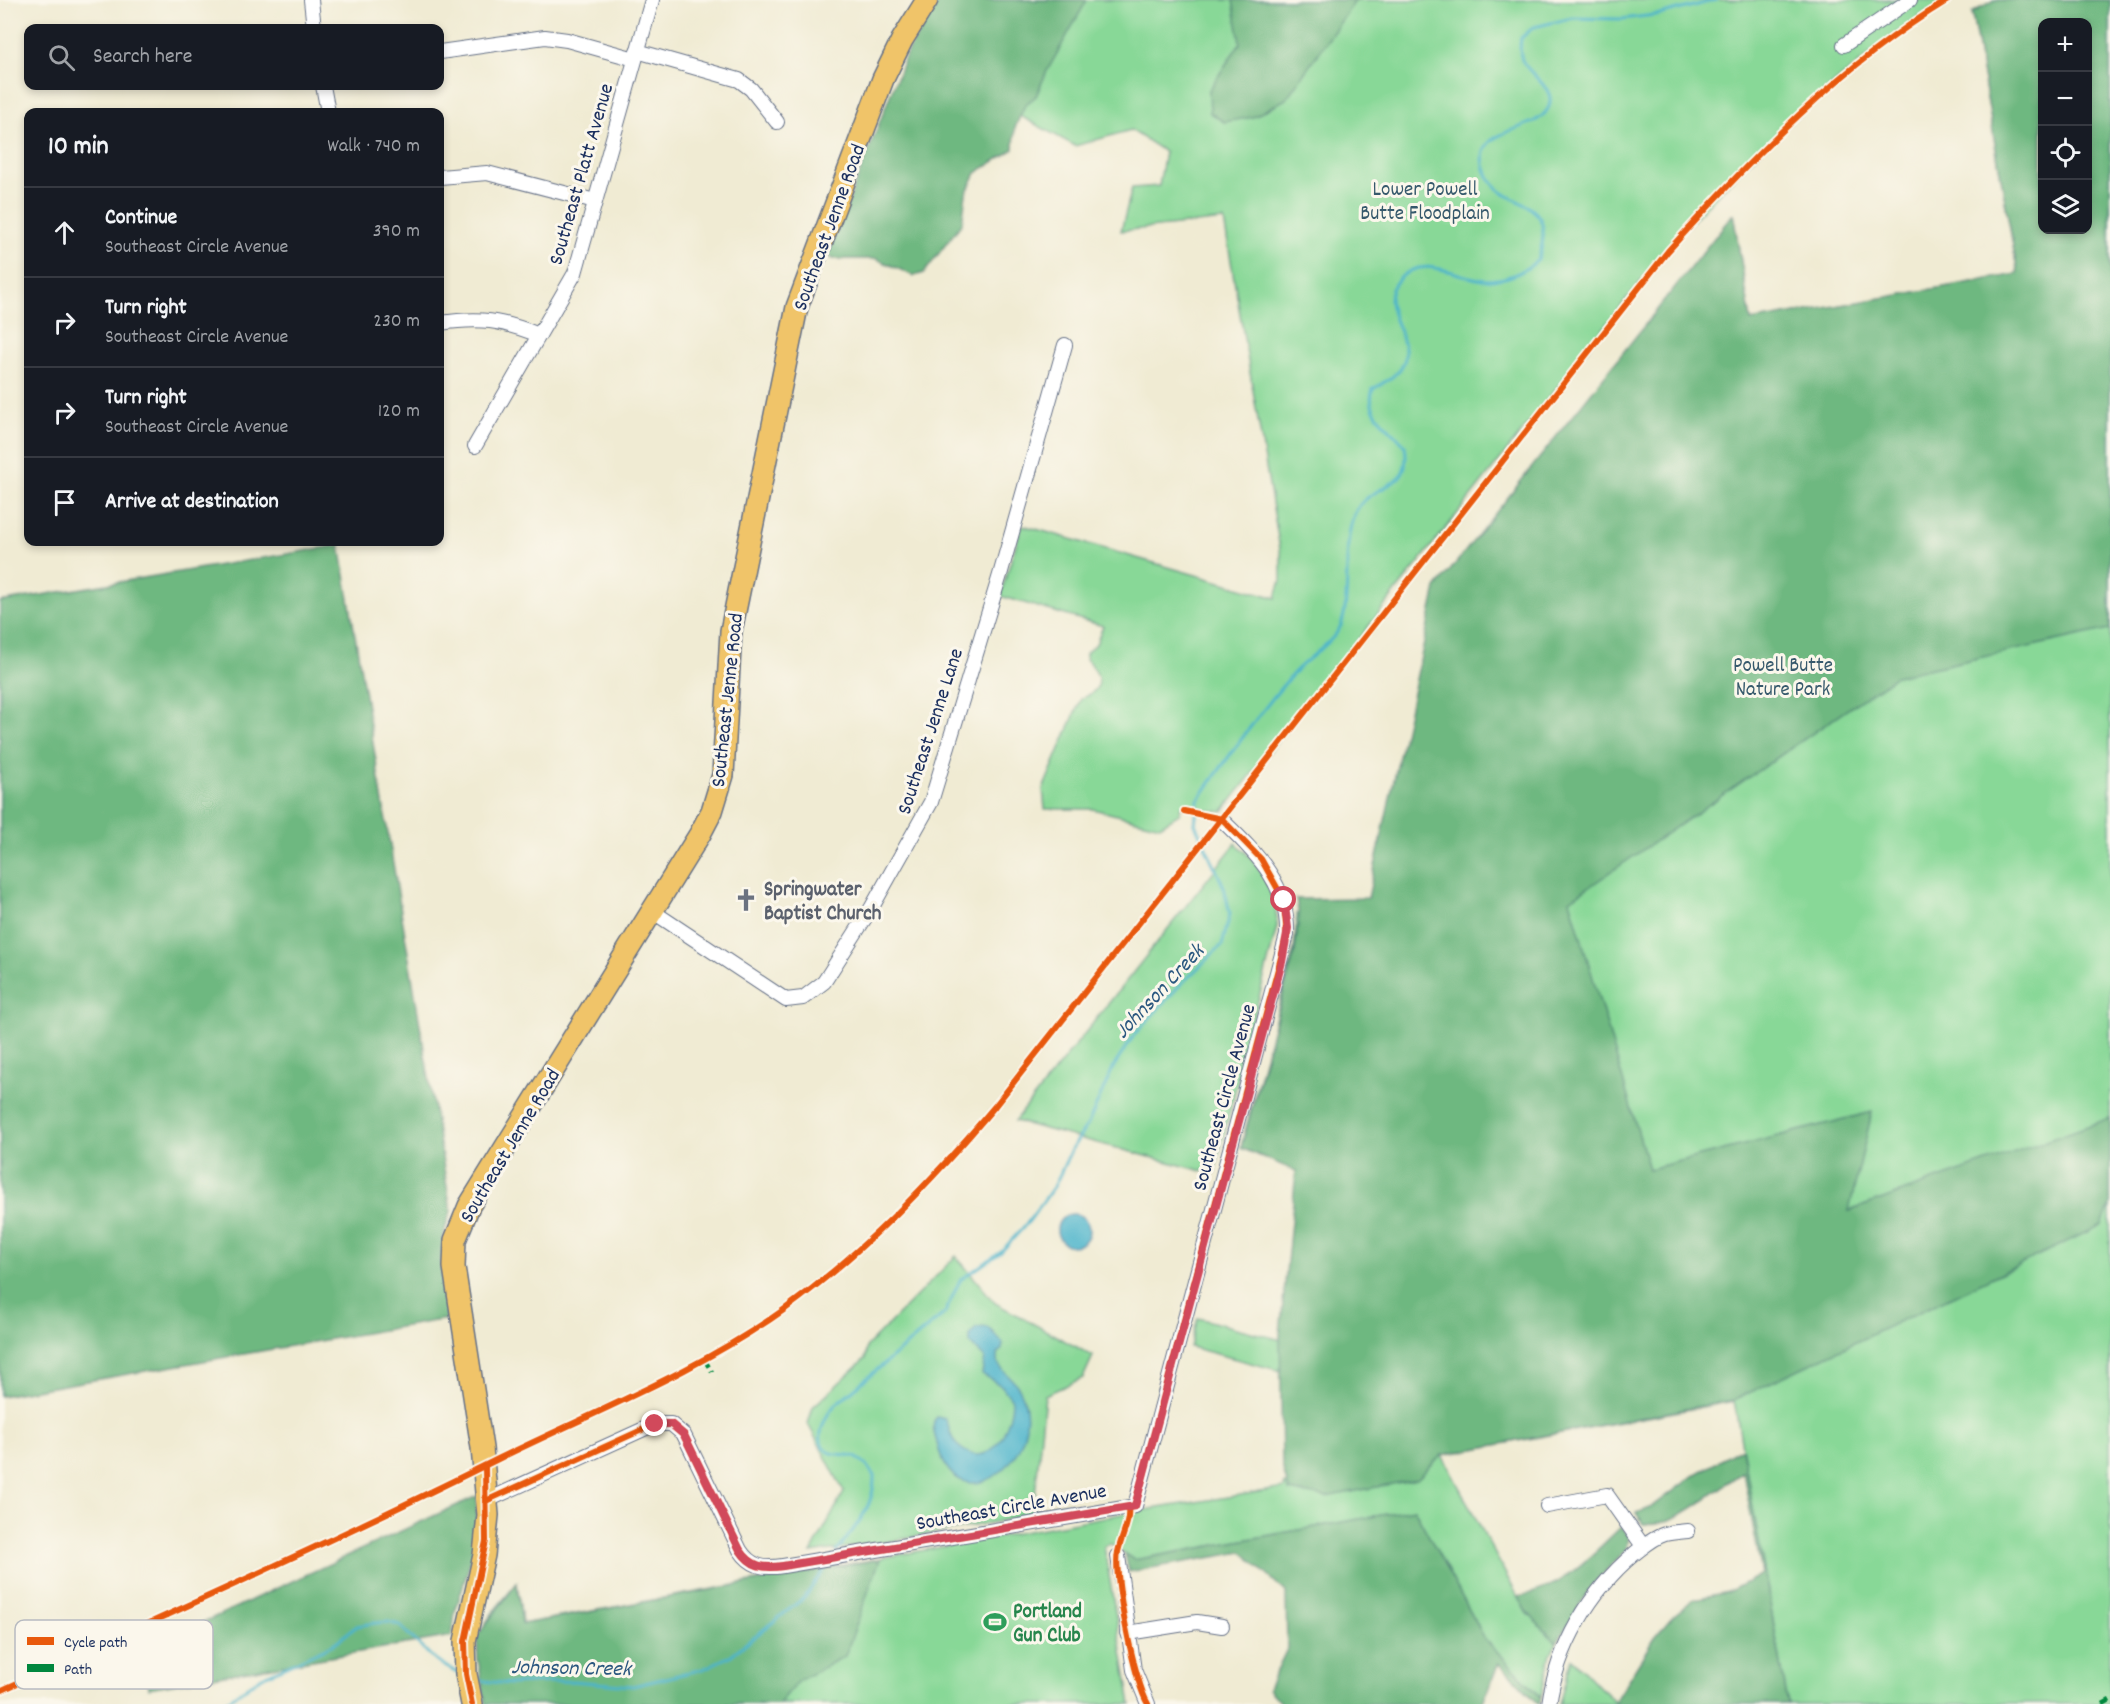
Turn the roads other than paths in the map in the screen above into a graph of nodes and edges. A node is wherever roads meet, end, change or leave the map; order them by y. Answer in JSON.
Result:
{"nodes":[{"id":1,"x":310,"y":0,"type":"edge"},
{"id":2,"x":652,"y":0,"type":"edge"},
{"id":3,"x":927,"y":0,"type":"edge"},
{"id":4,"x":1910,"y":0,"type":"edge"},
{"id":5,"x":313,"y":24,"type":"edge"},
{"id":6,"x":1844,"y":45,"type":"dead end"},
{"id":7,"x":444,"y":51,"type":"edge"},
{"id":8,"x":636,"y":55,"type":"junction"},
{"id":9,"x":324,"y":90,"type":"edge"},
{"id":10,"x":327,"y":108,"type":"edge"},
{"id":11,"x":777,"y":122,"type":"dead end"},
{"id":12,"x":444,"y":177,"type":"edge"},
{"id":13,"x":595,"y":201,"type":"junction"},
{"id":14,"x":444,"y":323,"type":"edge"},
{"id":15,"x":539,"y":335,"type":"junction"},
{"id":16,"x":1065,"y":345,"type":"dead end"},
{"id":17,"x":475,"y":446,"type":"dead end"},
{"id":18,"x":1225,"y":823,"type":"dead end"},
{"id":19,"x":652,"y":910,"type":"junction"},
{"id":20,"x":488,"y":1500,"type":"junction"},
{"id":21,"x":1547,"y":1506,"type":"dead end"},
{"id":22,"x":1688,"y":1531,"type":"dead end"},
{"id":23,"x":1643,"y":1546,"type":"junction"},
{"id":24,"x":1118,"y":1556,"type":"dead end"},
{"id":25,"x":1222,"y":1626,"type":"dead end"},
{"id":26,"x":1128,"y":1633,"type":"junction"},
{"id":27,"x":472,"y":1704,"type":"edge"},
{"id":28,"x":1148,"y":1704,"type":"edge"},
{"id":29,"x":1549,"y":1704,"type":"edge"}],
"edges":[{"from":1,"to":5,"type":"street"},
{"from":2,"to":8,"type":"street","name":"Southeast Platt Avenue"},
{"from":3,"to":19,"type":"main road","name":"Southeast Jenne Road"},
{"from":4,"to":6,"type":"street"},
{"from":7,"to":8,"type":"street"},
{"from":8,"to":11,"type":"street"},
{"from":8,"to":13,"type":"street","name":"Southeast Platt Avenue"},
{"from":9,"to":10,"type":"street"},
{"from":12,"to":13,"type":"street"},
{"from":13,"to":15,"type":"street","name":"Southeast Platt Avenue"},
{"from":14,"to":15,"type":"street"},
{"from":15,"to":17,"type":"street","name":"Southeast Platt Avenue"},
{"from":16,"to":19,"type":"street","name":"Southeast Jenne Lane"},
{"from":18,"to":20,"type":"street","name":"Southeast Circle Avenue"},
{"from":19,"to":20,"type":"main road","name":"Southeast Jenne Road"},
{"from":20,"to":27,"type":"main road","name":"Southeast Jenne Road"},
{"from":21,"to":23,"type":"street"},
{"from":22,"to":23,"type":"street"},
{"from":23,"to":29,"type":"street"},
{"from":24,"to":26,"type":"street"},
{"from":25,"to":26,"type":"street"},
{"from":26,"to":28,"type":"street"}]}
